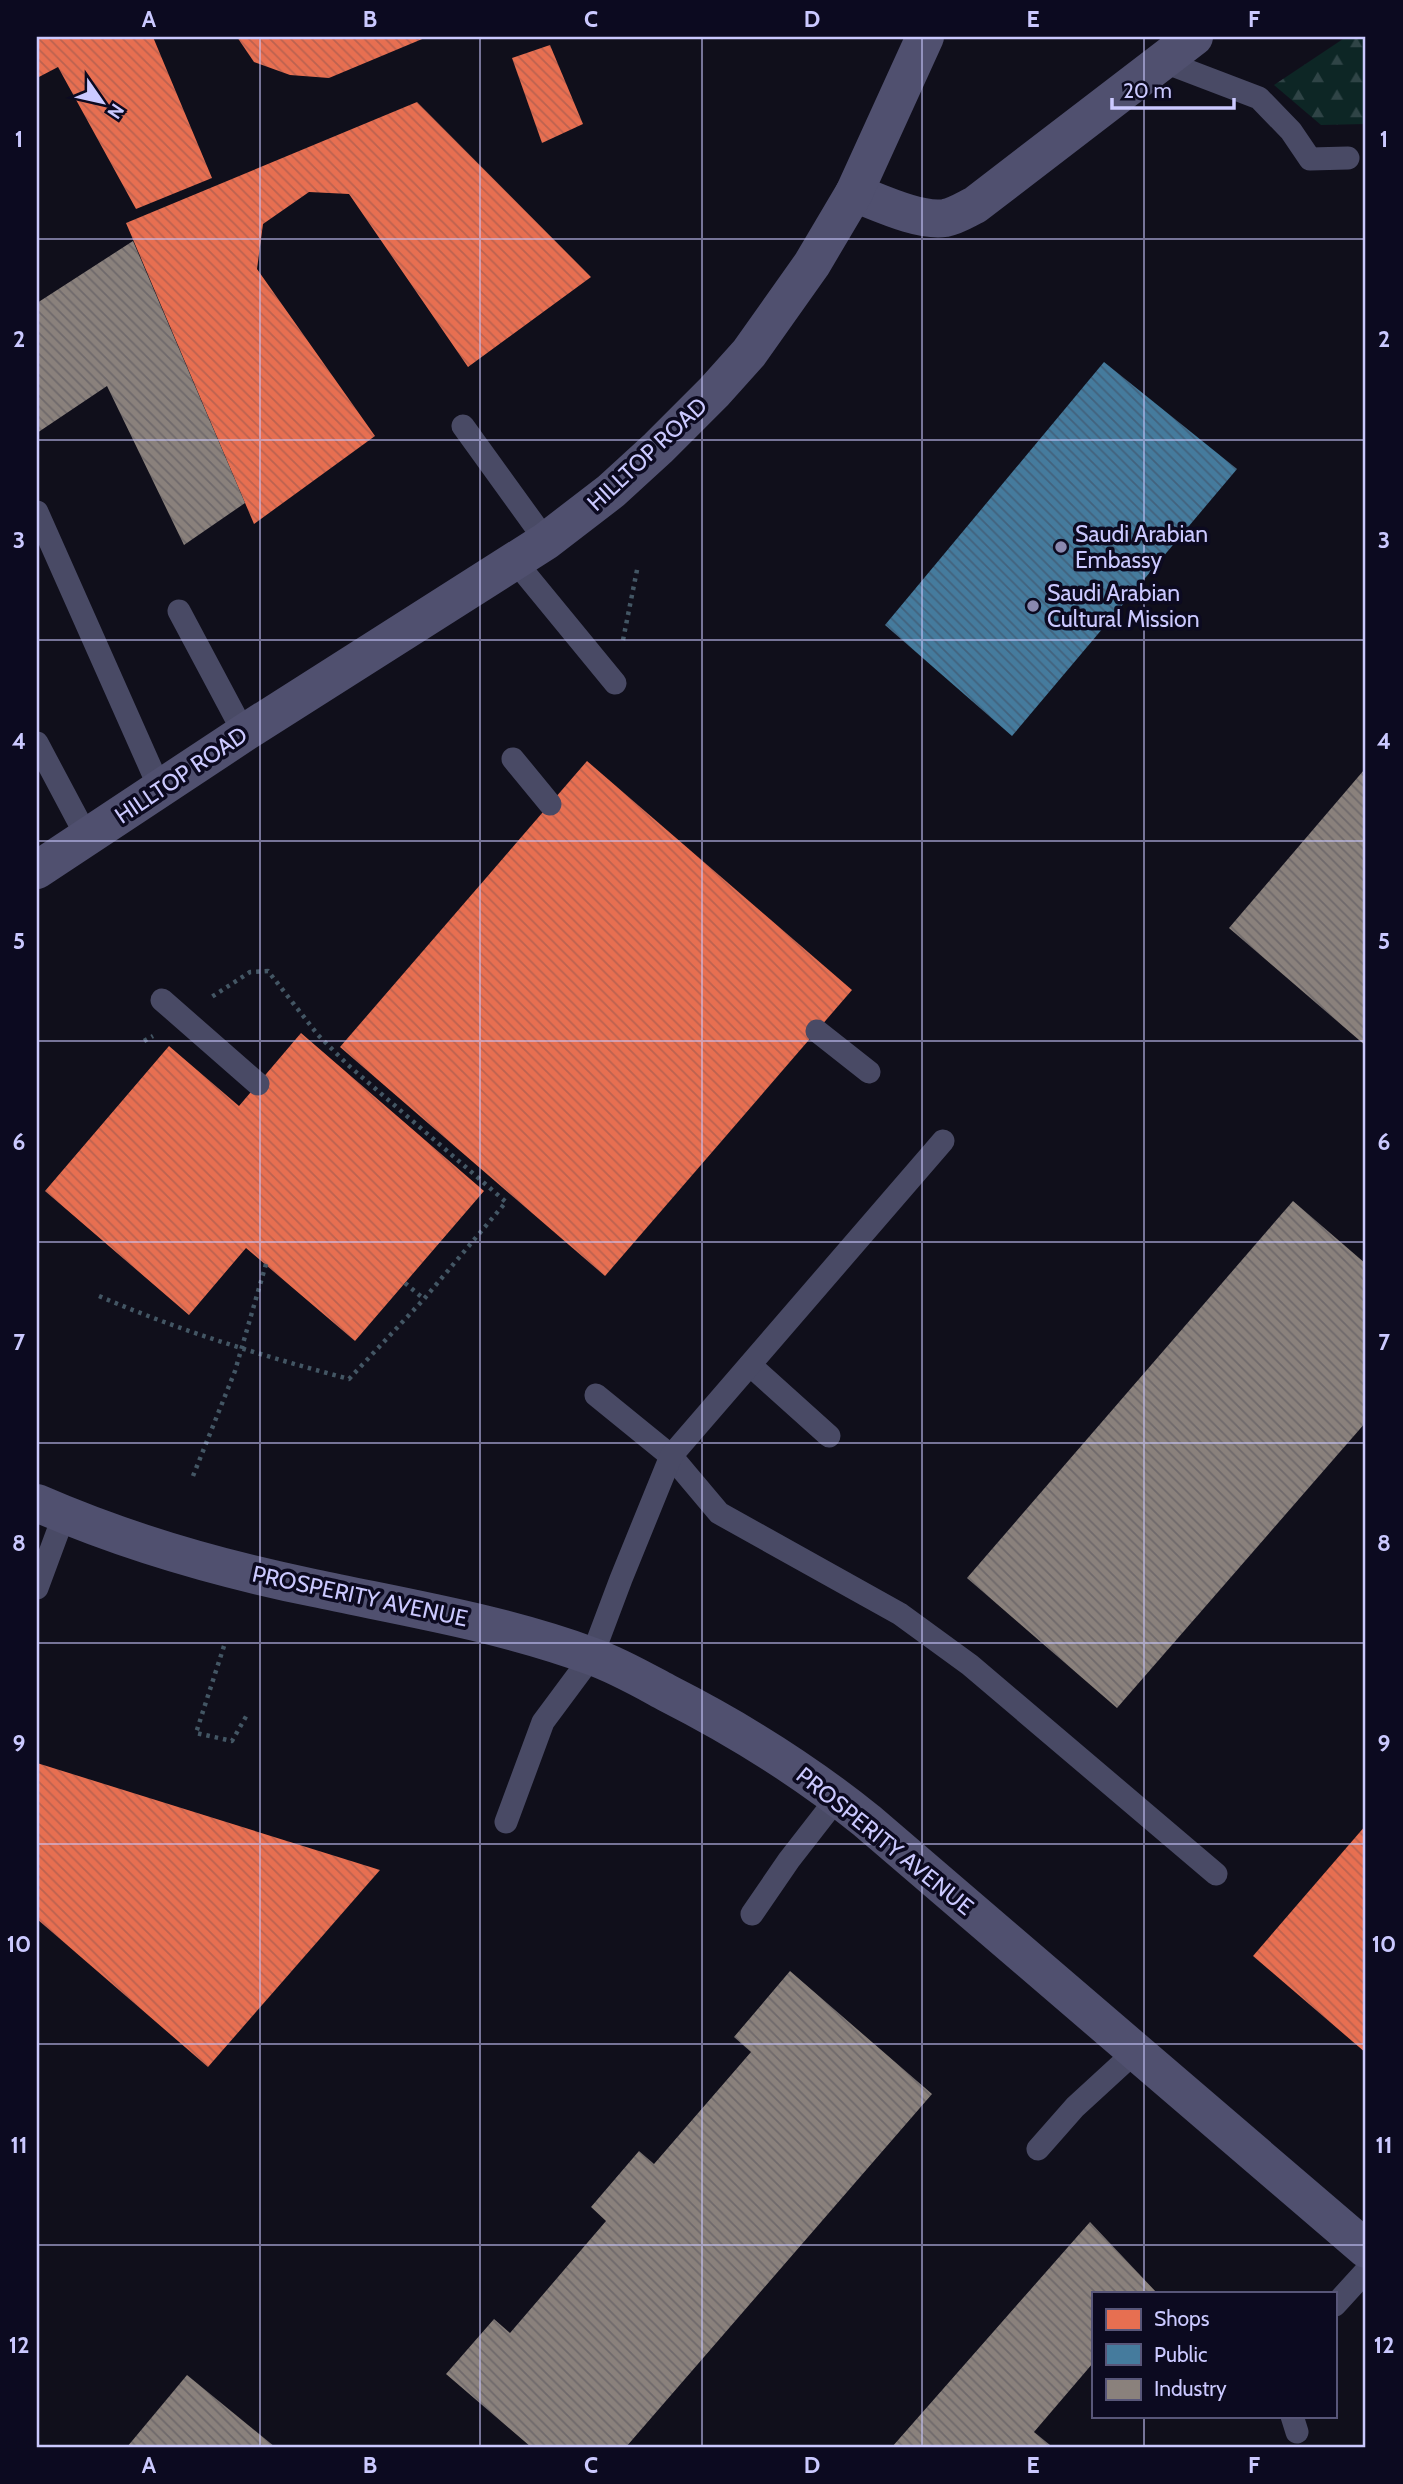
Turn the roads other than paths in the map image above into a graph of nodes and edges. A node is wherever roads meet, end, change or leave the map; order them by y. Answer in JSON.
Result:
{"nodes":[{"id":1,"x":925,"y":37,"type":"edge"},
{"id":2,"x":1194,"y":37,"type":"edge"},
{"id":3,"x":1162,"y":61,"type":"junction"},
{"id":4,"x":1348,"y":158,"type":"dead end"},
{"id":5,"x":854,"y":193,"type":"junction"},
{"id":6,"x":463,"y":426,"type":"dead end"},
{"id":7,"x":37,"y":512,"type":"edge"},
{"id":8,"x":546,"y":541,"type":"junction"},
{"id":9,"x":514,"y":560,"type":"junction"},
{"id":10,"x":179,"y":611,"type":"dead end"},
{"id":11,"x":615,"y":683,"type":"road end"},
{"id":12,"x":244,"y":733,"type":"junction"},
{"id":13,"x":37,"y":743,"type":"edge"},
{"id":14,"x":513,"y":759,"type":"dead end"},
{"id":15,"x":160,"y":789,"type":"junction"},
{"id":16,"x":550,"y":804,"type":"dead end"},
{"id":17,"x":87,"y":837,"type":"junction"},
{"id":18,"x":37,"y":870,"type":"edge"},
{"id":19,"x":162,"y":1000,"type":"dead end"},
{"id":20,"x":817,"y":1031,"type":"dead end"},
{"id":21,"x":869,"y":1072,"type":"dead end"},
{"id":22,"x":258,"y":1084,"type":"dead end"},
{"id":23,"x":943,"y":1141,"type":"dead end"},
{"id":24,"x":750,"y":1365,"type":"junction"},
{"id":25,"x":596,"y":1395,"type":"dead end"},
{"id":26,"x":830,"y":1436,"type":"dead end"},
{"id":27,"x":671,"y":1456,"type":"junction"},
{"id":28,"x":50,"y":1509,"type":"edge"},
{"id":29,"x":37,"y":1588,"type":"edge"},
{"id":30,"x":592,"y":1656,"type":"junction"},
{"id":31,"x":838,"y":1797,"type":"junction"},
{"id":32,"x":506,"y":1822,"type":"dead end"},
{"id":33,"x":1216,"y":1874,"type":"dead end"},
{"id":34,"x":752,"y":1914,"type":"dead end"},
{"id":35,"x":1136,"y":2051,"type":"junction"},
{"id":36,"x":1038,"y":2149,"type":"dead end"},
{"id":37,"x":1366,"y":2249,"type":"edge"},
{"id":38,"x":1366,"y":2271,"type":"edge"},
{"id":39,"x":1336,"y":2304,"type":"edge"}],
"edges":[{"from":1,"to":5,"type":"street","name":"HILLTOP ROAD"},
{"from":2,"to":3,"type":"street"},
{"from":3,"to":4,"type":"lane"},
{"from":3,"to":5,"type":"street"},
{"from":5,"to":8,"type":"street","name":"HILLTOP ROAD"},
{"from":6,"to":8,"type":"lane"},
{"from":7,"to":15,"type":"lane"},
{"from":8,"to":9,"type":"street","name":"HILLTOP ROAD"},
{"from":9,"to":11,"type":"lane"},
{"from":9,"to":12,"type":"street","name":"HILLTOP ROAD"},
{"from":10,"to":12,"type":"lane"},
{"from":12,"to":15,"type":"street","name":"HILLTOP ROAD"},
{"from":13,"to":17,"type":"lane"},
{"from":14,"to":16,"type":"lane"},
{"from":15,"to":17,"type":"street","name":"HILLTOP ROAD"},
{"from":17,"to":18,"type":"street","name":"HILLTOP ROAD"},
{"from":19,"to":22,"type":"lane"},
{"from":20,"to":21,"type":"lane"},
{"from":23,"to":24,"type":"lane"},
{"from":24,"to":26,"type":"lane"},
{"from":24,"to":27,"type":"lane"},
{"from":25,"to":27,"type":"lane"},
{"from":27,"to":30,"type":"lane"},
{"from":27,"to":33,"type":"lane"},
{"from":28,"to":29,"type":"lane"},
{"from":28,"to":30,"type":"street","name":"PROSPERITY AVENUE"},
{"from":30,"to":31,"type":"street","name":"PROSPERITY AVENUE"},
{"from":30,"to":32,"type":"lane"},
{"from":31,"to":34,"type":"lane"},
{"from":31,"to":35,"type":"street","name":"PROSPERITY AVENUE"},
{"from":35,"to":36,"type":"lane"},
{"from":35,"to":37,"type":"street","name":"PROSPERITY AVENUE"},
{"from":38,"to":39,"type":"lane"}]}
